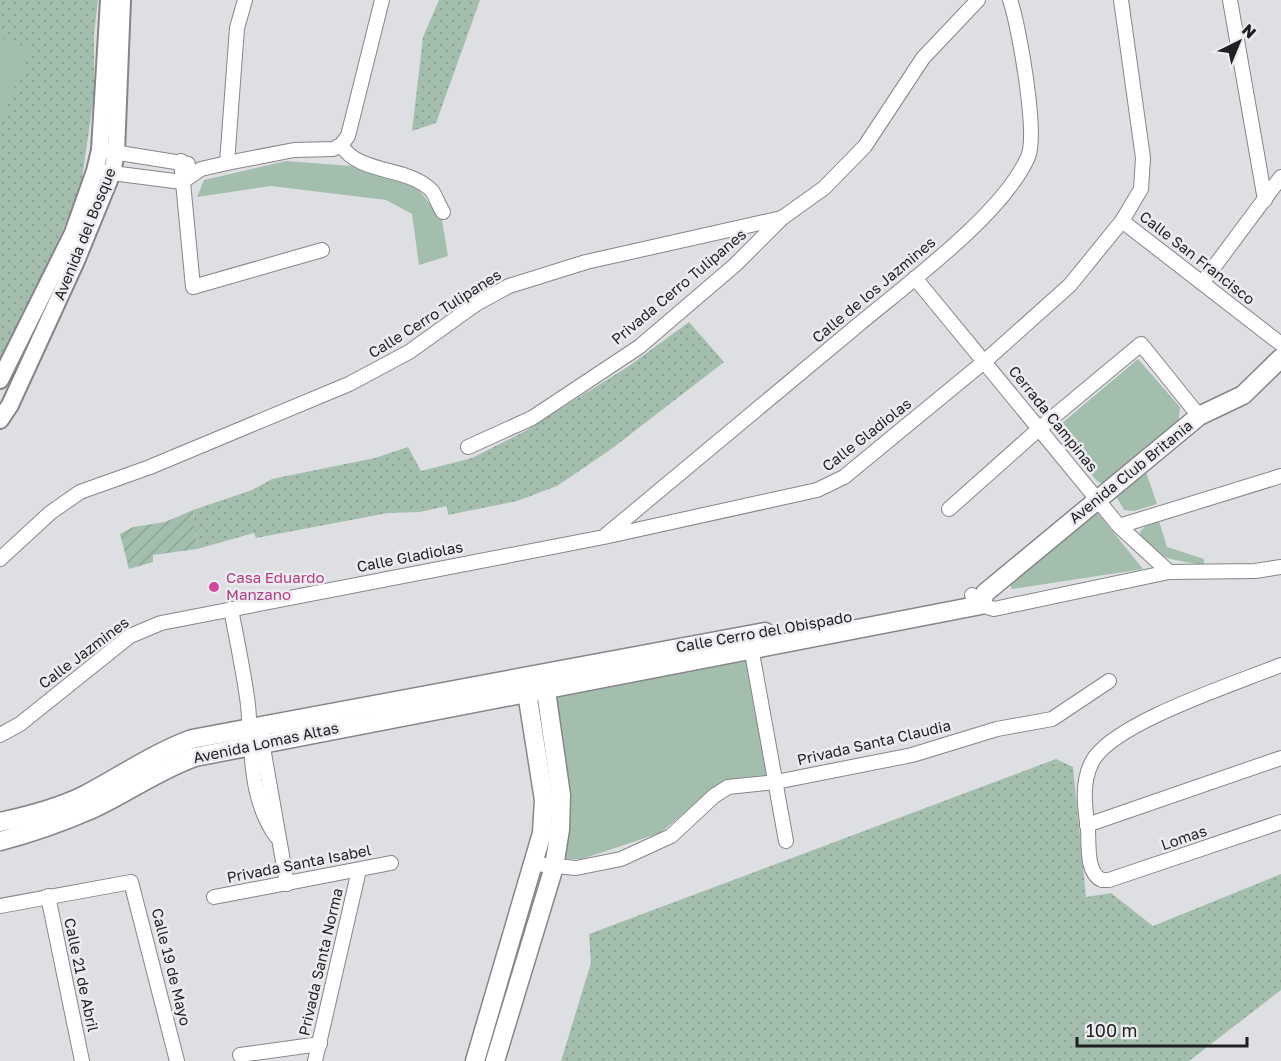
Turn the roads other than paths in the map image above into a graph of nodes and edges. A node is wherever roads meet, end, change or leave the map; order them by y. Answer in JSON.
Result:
{"nodes":[{"id":1,"x":108,"y":0,"type":"edge"},
{"id":2,"x":122,"y":0,"type":"edge"},
{"id":3,"x":246,"y":0,"type":"edge"},
{"id":4,"x":382,"y":0,"type":"edge"},
{"id":5,"x":978,"y":0,"type":"edge"},
{"id":6,"x":1010,"y":0,"type":"edge"},
{"id":7,"x":1121,"y":0,"type":"edge"},
{"id":8,"x":1230,"y":0,"type":"edge"},
{"id":9,"x":341,"y":145,"type":"junction"},
{"id":10,"x":108,"y":151,"type":"junction"},
{"id":11,"x":181,"y":161,"type":"junction"},
{"id":12,"x":227,"y":163,"type":"junction"},
{"id":13,"x":201,"y":169,"type":"junction"},
{"id":14,"x":95,"y":171,"type":"junction"},
{"id":15,"x":112,"y":173,"type":"junction"},
{"id":16,"x":1281,"y":177,"type":"edge"},
{"id":17,"x":182,"y":182,"type":"junction"},
{"id":18,"x":1265,"y":200,"type":"junction"},
{"id":19,"x":442,"y":212,"type":"dead end"},
{"id":20,"x":782,"y":218,"type":"junction"},
{"id":21,"x":1122,"y":221,"type":"junction"},
{"id":22,"x":322,"y":250,"type":"dead end"},
{"id":23,"x":915,"y":278,"type":"junction"},
{"id":24,"x":1202,"y":283,"type":"junction"},
{"id":25,"x":1281,"y":344,"type":"edge"},
{"id":26,"x":1281,"y":358,"type":"edge"},
{"id":27,"x":985,"y":361,"type":"junction"},
{"id":28,"x":0,"y":380,"type":"edge"},
{"id":29,"x":1199,"y":416,"type":"junction"},
{"id":30,"x":0,"y":420,"type":"edge"},
{"id":31,"x":1040,"y":428,"type":"junction"},
{"id":32,"x":468,"y":447,"type":"dead end"},
{"id":33,"x":1281,"y":476,"type":"edge"},
{"id":34,"x":1097,"y":499,"type":"junction"},
{"id":35,"x":948,"y":509,"type":"dead end"},
{"id":36,"x":1119,"y":526,"type":"junction"},
{"id":37,"x":604,"y":537,"type":"junction"},
{"id":38,"x":0,"y":558,"type":"edge"},
{"id":39,"x":1281,"y":567,"type":"edge"},
{"id":40,"x":1169,"y":572,"type":"junction"},
{"id":41,"x":979,"y":597,"type":"junction"},
{"id":42,"x":231,"y":609,"type":"junction"},
{"id":43,"x":751,"y":647,"type":"junction"},
{"id":44,"x":1281,"y":665,"type":"edge"},
{"id":45,"x":545,"y":680,"type":"junction"},
{"id":46,"x":1109,"y":681,"type":"dead end"},
{"id":47,"x":526,"y":683,"type":"junction"},
{"id":48,"x":0,"y":735,"type":"edge"},
{"id":49,"x":254,"y":735,"type":"junction"},
{"id":50,"x":1281,"y":758,"type":"edge"},
{"id":51,"x":776,"y":782,"type":"junction"},
{"id":52,"x":0,"y":822,"type":"edge"},
{"id":53,"x":1281,"y":822,"type":"edge"},
{"id":54,"x":1087,"y":825,"type":"junction"},
{"id":55,"x":0,"y":841,"type":"edge"},
{"id":56,"x":786,"y":841,"type":"dead end"},
{"id":57,"x":391,"y":863,"type":"dead end"},
{"id":58,"x":535,"y":864,"type":"junction"},
{"id":59,"x":554,"y":867,"type":"junction"},
{"id":60,"x":359,"y":870,"type":"junction"},
{"id":61,"x":287,"y":884,"type":"junction"},
{"id":62,"x":48,"y":897,"type":"junction"},
{"id":63,"x":213,"y":897,"type":"dead end"},
{"id":64,"x":0,"y":906,"type":"edge"},
{"id":65,"x":320,"y":1044,"type":"junction"},
{"id":66,"x":240,"y":1055,"type":"dead end"},
{"id":67,"x":82,"y":1061,"type":"edge"},
{"id":68,"x":177,"y":1061,"type":"edge"},
{"id":69,"x":315,"y":1061,"type":"edge"},
{"id":70,"x":475,"y":1061,"type":"edge"},
{"id":71,"x":495,"y":1061,"type":"edge"}],
"edges":[{"from":1,"to":10,"type":"street","name":"Avenida del Bosque"},
{"from":2,"to":10,"type":"street","name":"Avenida del Bosque"},
{"from":3,"to":12,"type":"street"},
{"from":4,"to":9,"type":"street"},
{"from":5,"to":20,"type":"street"},
{"from":6,"to":23,"type":"street","name":"Calle de los Jazmines"},
{"from":7,"to":21,"type":"street","name":"Calle Gladiolas"},
{"from":8,"to":18,"type":"street"},
{"from":9,"to":12,"type":"street"},
{"from":9,"to":19,"type":"street"},
{"from":10,"to":11,"type":"street"},
{"from":10,"to":14,"type":"street","name":"Avenida del Bosque"},
{"from":10,"to":15,"type":"street","name":"Avenida del Bosque"},
{"from":11,"to":13,"type":"street"},
{"from":11,"to":17,"type":"street"},
{"from":12,"to":13,"type":"street"},
{"from":13,"to":17,"type":"street"},
{"from":14,"to":15,"type":"street"},
{"from":14,"to":28,"type":"street","name":"Avenida del Bosque"},
{"from":15,"to":17,"type":"street"},
{"from":15,"to":30,"type":"street","name":"Avenida del Bosque"},
{"from":16,"to":18,"type":"street"},
{"from":17,"to":22,"type":"street"},
{"from":18,"to":24,"type":"street"},
{"from":20,"to":32,"type":"street","name":"Privada Cerro Tulipanes"},
{"from":20,"to":38,"type":"street","name":"Calle Cerro Tulipanes"},
{"from":21,"to":24,"type":"street","name":"Calle San Francisco"},
{"from":21,"to":27,"type":"street","name":"Calle Gladiolas"},
{"from":23,"to":27,"type":"street","name":"Cerrada Campinas"},
{"from":23,"to":37,"type":"street","name":"Calle de los Jazmines"},
{"from":24,"to":25,"type":"street","name":"Calle San Francisco"},
{"from":26,"to":29,"type":"main road","name":"Avenida Club Britania"},
{"from":27,"to":31,"type":"street","name":"Cerrada Campinas"},
{"from":27,"to":37,"type":"street","name":"Calle Gladiolas"},
{"from":29,"to":31,"type":"street"},
{"from":29,"to":34,"type":"main road","name":"Avenida Club Britania"},
{"from":31,"to":34,"type":"street","name":"Cerrada Campinas"},
{"from":31,"to":35,"type":"street"},
{"from":33,"to":36,"type":"street"},
{"from":34,"to":36,"type":"street","name":"Cerrada Campinas"},
{"from":34,"to":41,"type":"main road","name":"Avenida Club Britania"},
{"from":36,"to":40,"type":"street","name":"Cerrada Campinas"},
{"from":37,"to":42,"type":"street","name":"Calle Gladiolas"},
{"from":39,"to":40,"type":"street"},
{"from":40,"to":41,"type":"street","name":"Calle Cerro del Obispado"},
{"from":41,"to":43,"type":"main road","name":"Calle Cerro del Obispado"},
{"from":41,"to":45,"type":"main road","name":"Calle Cerro del Obispado"},
{"from":42,"to":48,"type":"street","name":"Calle Jazmines"},
{"from":42,"to":49,"type":"street"},
{"from":43,"to":45,"type":"main road","name":"Calle Cerro del Obispado"},
{"from":43,"to":51,"type":"street"},
{"from":44,"to":54,"type":"street"},
{"from":45,"to":47,"type":"main road","name":"Avenida Lomas Altas"},
{"from":45,"to":59,"type":"main road"},
{"from":46,"to":51,"type":"street","name":"Privada Santa Claudia"},
{"from":47,"to":49,"type":"main road","name":"Avenida Lomas Altas"},
{"from":47,"to":58,"type":"main road"},
{"from":49,"to":52,"type":"main road","name":"Avenida Lomas Altas"},
{"from":49,"to":55,"type":"main road","name":"Avenida Lomas Altas"},
{"from":49,"to":61,"type":"street"},
{"from":50,"to":54,"type":"street"},
{"from":51,"to":56,"type":"street"},
{"from":51,"to":59,"type":"street","name":"Privada Santa Claudia"},
{"from":53,"to":54,"type":"street","name":"Lomas"},
{"from":57,"to":60,"type":"street","name":"Privada Santa Isabel"},
{"from":58,"to":59,"type":"street","name":"Privada Santa Claudia"},
{"from":58,"to":70,"type":"main road"},
{"from":59,"to":71,"type":"main road"},
{"from":60,"to":61,"type":"street","name":"Privada Santa Isabel"},
{"from":60,"to":65,"type":"street","name":"Privada Santa Norma"},
{"from":61,"to":63,"type":"street","name":"Privada Santa Isabel"},
{"from":62,"to":64,"type":"street"},
{"from":62,"to":67,"type":"street","name":"Calle 21 de Abril"},
{"from":62,"to":68,"type":"street","name":"Calle 19 de Mayo"},
{"from":65,"to":66,"type":"street"},
{"from":65,"to":69,"type":"street","name":"Privada Santa Norma"}]}
